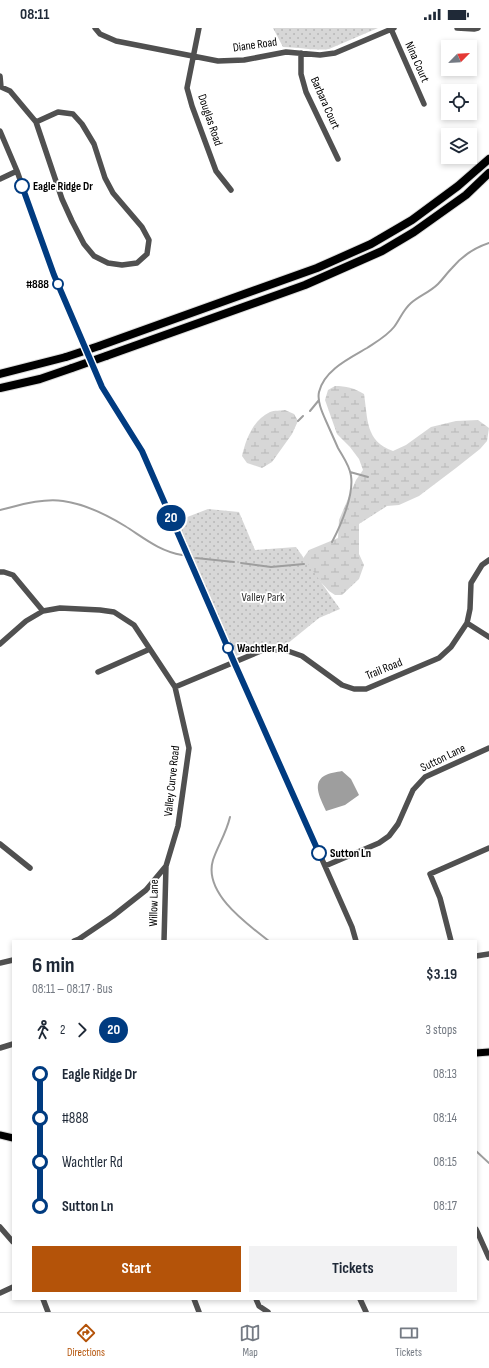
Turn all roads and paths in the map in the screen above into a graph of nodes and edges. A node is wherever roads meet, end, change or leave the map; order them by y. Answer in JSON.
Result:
{"nodes":[{"id":1,"x":95,"y":28,"type":"edge"},
{"id":2,"x":199,"y":28,"type":"edge"},
{"id":3,"x":393,"y":28,"type":"edge"},
{"id":4,"x":457,"y":28,"type":"edge"},
{"id":5,"x":478,"y":28,"type":"edge"},
{"id":6,"x":302,"y":53,"type":"junction"},
{"id":7,"x":193,"y":56,"type":"junction"},
{"id":8,"x":0,"y":76,"type":"edge"},
{"id":9,"x":1,"y":87,"type":"edge"},
{"id":10,"x":424,"y":104,"type":"dead end"},
{"id":11,"x":36,"y":122,"type":"junction"},
{"id":12,"x":0,"y":132,"type":"edge"},
{"id":13,"x":338,"y":159,"type":"dead end"},
{"id":14,"x":489,"y":159,"type":"edge"},
{"id":15,"x":17,"y":171,"type":"junction"},
{"id":16,"x":489,"y":173,"type":"edge"},
{"id":17,"x":0,"y":179,"type":"edge"},
{"id":18,"x":230,"y":190,"type":"dead end"},
{"id":19,"x":0,"y":374,"type":"edge"},
{"id":20,"x":0,"y":388,"type":"edge"},
{"id":21,"x":489,"y":560,"type":"edge"},
{"id":22,"x":0,"y":572,"type":"edge"},
{"id":23,"x":43,"y":611,"type":"junction"},
{"id":24,"x":467,"y":623,"type":"junction"},
{"id":25,"x":489,"y":636,"type":"edge"},
{"id":26,"x":0,"y":644,"type":"edge"},
{"id":27,"x":150,"y":649,"type":"junction"},
{"id":28,"x":234,"y":662,"type":"junction"},
{"id":29,"x":98,"y":672,"type":"dead end"},
{"id":30,"x":175,"y":688,"type":"junction"},
{"id":31,"x":489,"y":748,"type":"edge"},
{"id":32,"x":0,"y":844,"type":"edge"},
{"id":33,"x":489,"y":848,"type":"edge"},
{"id":34,"x":166,"y":866,"type":"junction"},
{"id":35,"x":325,"y":866,"type":"junction"},
{"id":36,"x":30,"y":868,"type":"dead end"},
{"id":37,"x":76,"y":940,"type":"edge"},
{"id":38,"x":164,"y":940,"type":"edge"},
{"id":39,"x":356,"y":940,"type":"edge"},
{"id":40,"x":450,"y":940,"type":"edge"},
{"id":41,"x":489,"y":954,"type":"edge"},
{"id":42,"x":477,"y":956,"type":"edge"},
{"id":43,"x":12,"y":960,"type":"edge"},
{"id":44,"x":0,"y":963,"type":"edge"},
{"id":45,"x":12,"y":1044,"type":"edge"},
{"id":46,"x":0,"y":1048,"type":"edge"},
{"id":47,"x":489,"y":1052,"type":"edge"},
{"id":48,"x":477,"y":1053,"type":"edge"},
{"id":49,"x":0,"y":1135,"type":"edge"},
{"id":50,"x":12,"y":1138,"type":"edge"},
{"id":51,"x":0,"y":1227,"type":"edge"},
{"id":52,"x":477,"y":1231,"type":"edge"},
{"id":53,"x":12,"y":1241,"type":"edge"},
{"id":54,"x":489,"y":1258,"type":"edge"},
{"id":55,"x":12,"y":1288,"type":"edge"},
{"id":56,"x":0,"y":1293,"type":"edge"},
{"id":57,"x":43,"y":1300,"type":"edge"},
{"id":58,"x":194,"y":1300,"type":"edge"},
{"id":59,"x":257,"y":1300,"type":"edge"},
{"id":60,"x":360,"y":1300,"type":"edge"},
{"id":61,"x":48,"y":1312,"type":"edge"},
{"id":62,"x":199,"y":1312,"type":"edge"},
{"id":63,"x":268,"y":1312,"type":"edge"},
{"id":64,"x":366,"y":1312,"type":"edge"}],
"edges":[{"from":1,"to":7,"type":"street","name":"Diane Road"},
{"from":2,"to":7,"type":"street","name":"Douglas Road"},
{"from":3,"to":6,"type":"street","name":"Diane Road"},
{"from":3,"to":10,"type":"street","name":"Nina Court"},
{"from":4,"to":5,"type":"street"},
{"from":6,"to":7,"type":"street","name":"Diane Road"},
{"from":6,"to":13,"type":"street","name":"Barbara Court"},
{"from":7,"to":18,"type":"street","name":"Douglas Road"},
{"from":8,"to":9,"type":"street"},
{"from":9,"to":11,"type":"street"},
{"from":11,"to":11,"type":"street"},
{"from":12,"to":15,"type":"street"},
{"from":14,"to":19,"type":"highway","bridge":true},
{"from":15,"to":17,"type":"street"},
{"from":15,"to":28,"type":"street"},
{"from":16,"to":20,"type":"highway","bridge":true},
{"from":21,"to":24,"type":"street","name":"Trail Road"},
{"from":22,"to":23,"type":"street"},
{"from":23,"to":26,"type":"street"},
{"from":23,"to":27,"type":"street","name":"Valley Curve Road"},
{"from":24,"to":25,"type":"street"},
{"from":24,"to":28,"type":"street","name":"Trail Road"},
{"from":27,"to":29,"type":"street"},
{"from":27,"to":30,"type":"street","name":"Valley Curve Road"},
{"from":28,"to":30,"type":"street","name":"Trail Road"},
{"from":28,"to":35,"type":"street"},
{"from":30,"to":34,"type":"street","name":"Valley Curve Road"},
{"from":31,"to":35,"type":"street","name":"Sutton Lane"},
{"from":32,"to":36,"type":"street"},
{"from":33,"to":40,"type":"street"},
{"from":34,"to":37,"type":"street","name":"Valley Curve Road"},
{"from":34,"to":38,"type":"street","name":"Willow Lane"},
{"from":35,"to":39,"type":"street"},
{"from":41,"to":42,"type":"street"},
{"from":43,"to":44,"type":"street"},
{"from":45,"to":46,"type":"street"},
{"from":47,"to":48,"type":"main road"},
{"from":49,"to":50,"type":"main road"},
{"from":51,"to":53,"type":"street"},
{"from":52,"to":54,"type":"street"},
{"from":55,"to":56,"type":"street"},
{"from":57,"to":61,"type":"street"},
{"from":58,"to":62,"type":"street"},
{"from":59,"to":63,"type":"street"},
{"from":60,"to":64,"type":"street"}]}
